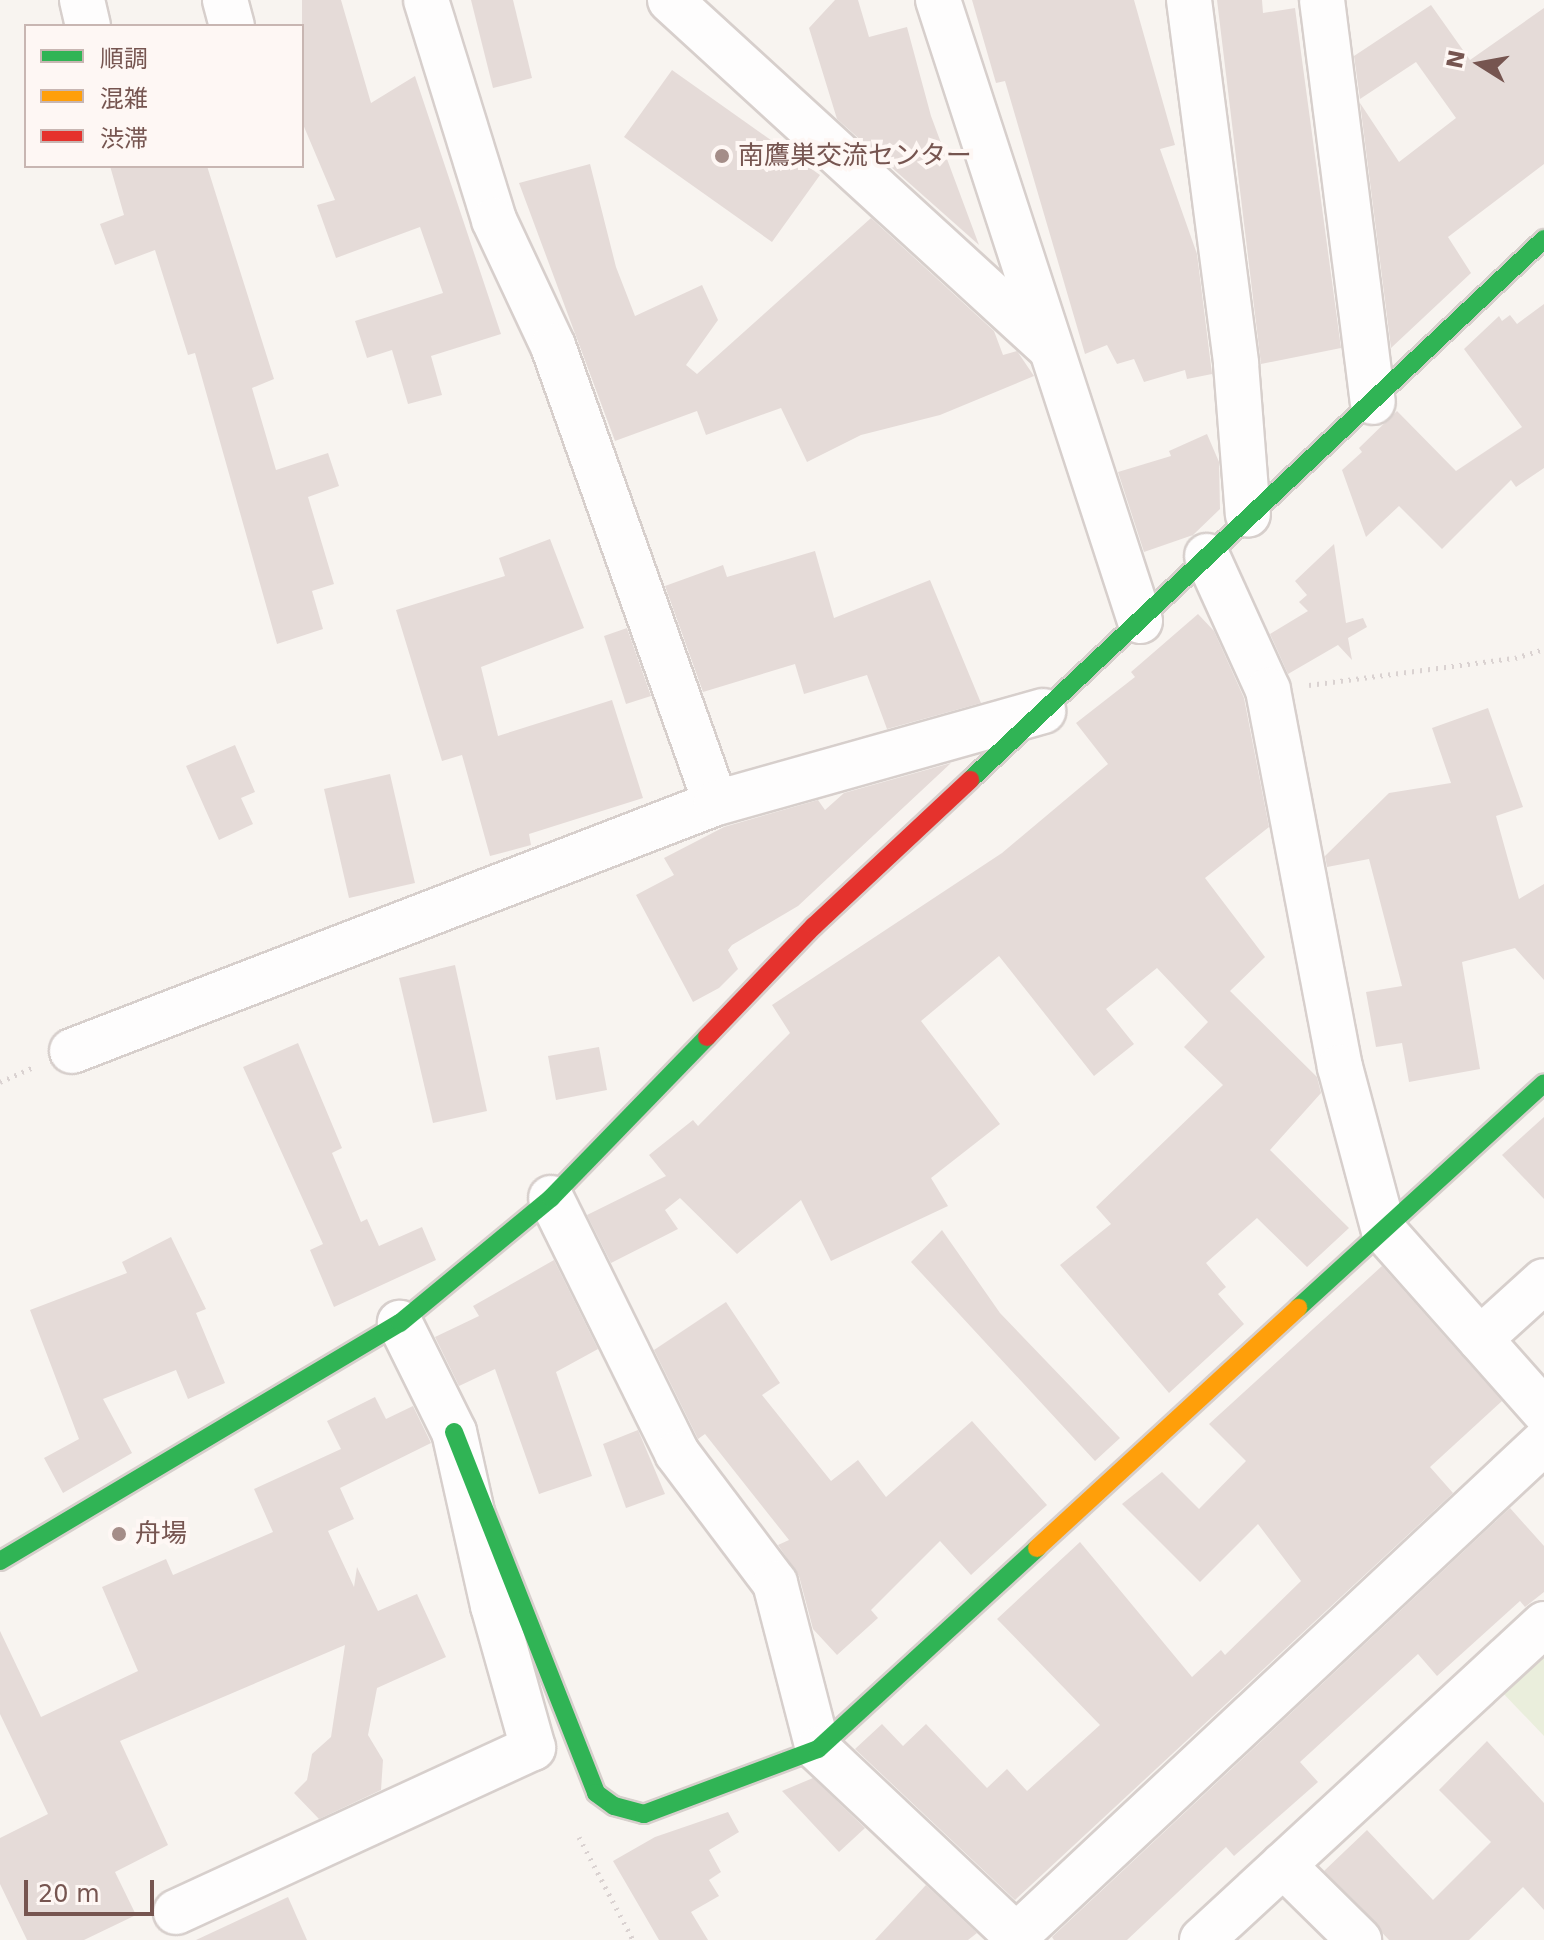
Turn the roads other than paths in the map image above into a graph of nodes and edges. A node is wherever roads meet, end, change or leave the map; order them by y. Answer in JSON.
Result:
{"nodes":[{"id":1,"x":82,"y":0,"type":"edge"},
{"id":2,"x":225,"y":0,"type":"edge"},
{"id":3,"x":426,"y":0,"type":"edge"},
{"id":4,"x":670,"y":0,"type":"edge"},
{"id":5,"x":938,"y":0,"type":"edge"},
{"id":6,"x":1189,"y":0,"type":"edge"},
{"id":7,"x":1323,"y":1,"type":"edge"},
{"id":8,"x":88,"y":24,"type":"edge"},
{"id":9,"x":231,"y":24,"type":"edge"},
{"id":10,"x":1544,"y":239,"type":"edge"},
{"id":11,"x":1050,"y":347,"type":"junction"},
{"id":12,"x":1373,"y":402,"type":"junction"},
{"id":13,"x":1248,"y":515,"type":"junction"},
{"id":14,"x":1207,"y":556,"type":"junction"},
{"id":15,"x":1140,"y":621,"type":"junction"},
{"id":16,"x":1043,"y":711,"type":"junction"},
{"id":17,"x":716,"y":803,"type":"junction"},
{"id":18,"x":72,"y":1051,"type":"dead end"},
{"id":19,"x":1544,"y":1083,"type":"edge"},
{"id":20,"x":551,"y":1198,"type":"junction"},
{"id":21,"x":1384,"y":1231,"type":"junction"},
{"id":22,"x":1544,"y":1281,"type":"edge"},
{"id":23,"x":400,"y":1323,"type":"junction"},
{"id":24,"x":1480,"y":1339,"type":"junction"},
{"id":25,"x":1544,"y":1411,"type":"edge"},
{"id":26,"x":454,"y":1432,"type":"junction"},
{"id":27,"x":1544,"y":1442,"type":"edge"},
{"id":28,"x":0,"y":1561,"type":"edge"},
{"id":29,"x":1544,"y":1624,"type":"edge"},
{"id":30,"x":818,"y":1749,"type":"junction"},
{"id":31,"x":1283,"y":1865,"type":"junction"},
{"id":32,"x":176,"y":1912,"type":"dead end"},
{"id":33,"x":1018,"y":1938,"type":"edge"},
{"id":34,"x":1202,"y":1940,"type":"edge"},
{"id":35,"x":1359,"y":1940,"type":"edge"}],
"edges":[{"from":1,"to":8,"type":"street"},
{"from":2,"to":9,"type":"street"},
{"from":3,"to":17,"type":"street"},
{"from":4,"to":11,"type":"street"},
{"from":5,"to":11,"type":"street"},
{"from":6,"to":13,"type":"street"},
{"from":7,"to":12,"type":"street"},
{"from":10,"to":12,"type":"street"},
{"from":11,"to":15,"type":"street"},
{"from":12,"to":13,"type":"street"},
{"from":13,"to":14,"type":"street"},
{"from":14,"to":15,"type":"street"},
{"from":14,"to":21,"type":"street"},
{"from":15,"to":16,"type":"street"},
{"from":16,"to":17,"type":"street"},
{"from":16,"to":20,"type":"street"},
{"from":17,"to":18,"type":"street"},
{"from":19,"to":21,"type":"street"},
{"from":20,"to":23,"type":"street"},
{"from":20,"to":30,"type":"street"},
{"from":21,"to":24,"type":"street"},
{"from":21,"to":30,"type":"street"},
{"from":22,"to":24,"type":"street"},
{"from":23,"to":26,"type":"street"},
{"from":23,"to":28,"type":"street"},
{"from":24,"to":25,"type":"street"},
{"from":26,"to":30,"type":"street"},
{"from":26,"to":32,"type":"street"},
{"from":27,"to":33,"type":"street"},
{"from":29,"to":31,"type":"street"},
{"from":30,"to":33,"type":"street"},
{"from":31,"to":34,"type":"street"},
{"from":31,"to":35,"type":"street"}]}
